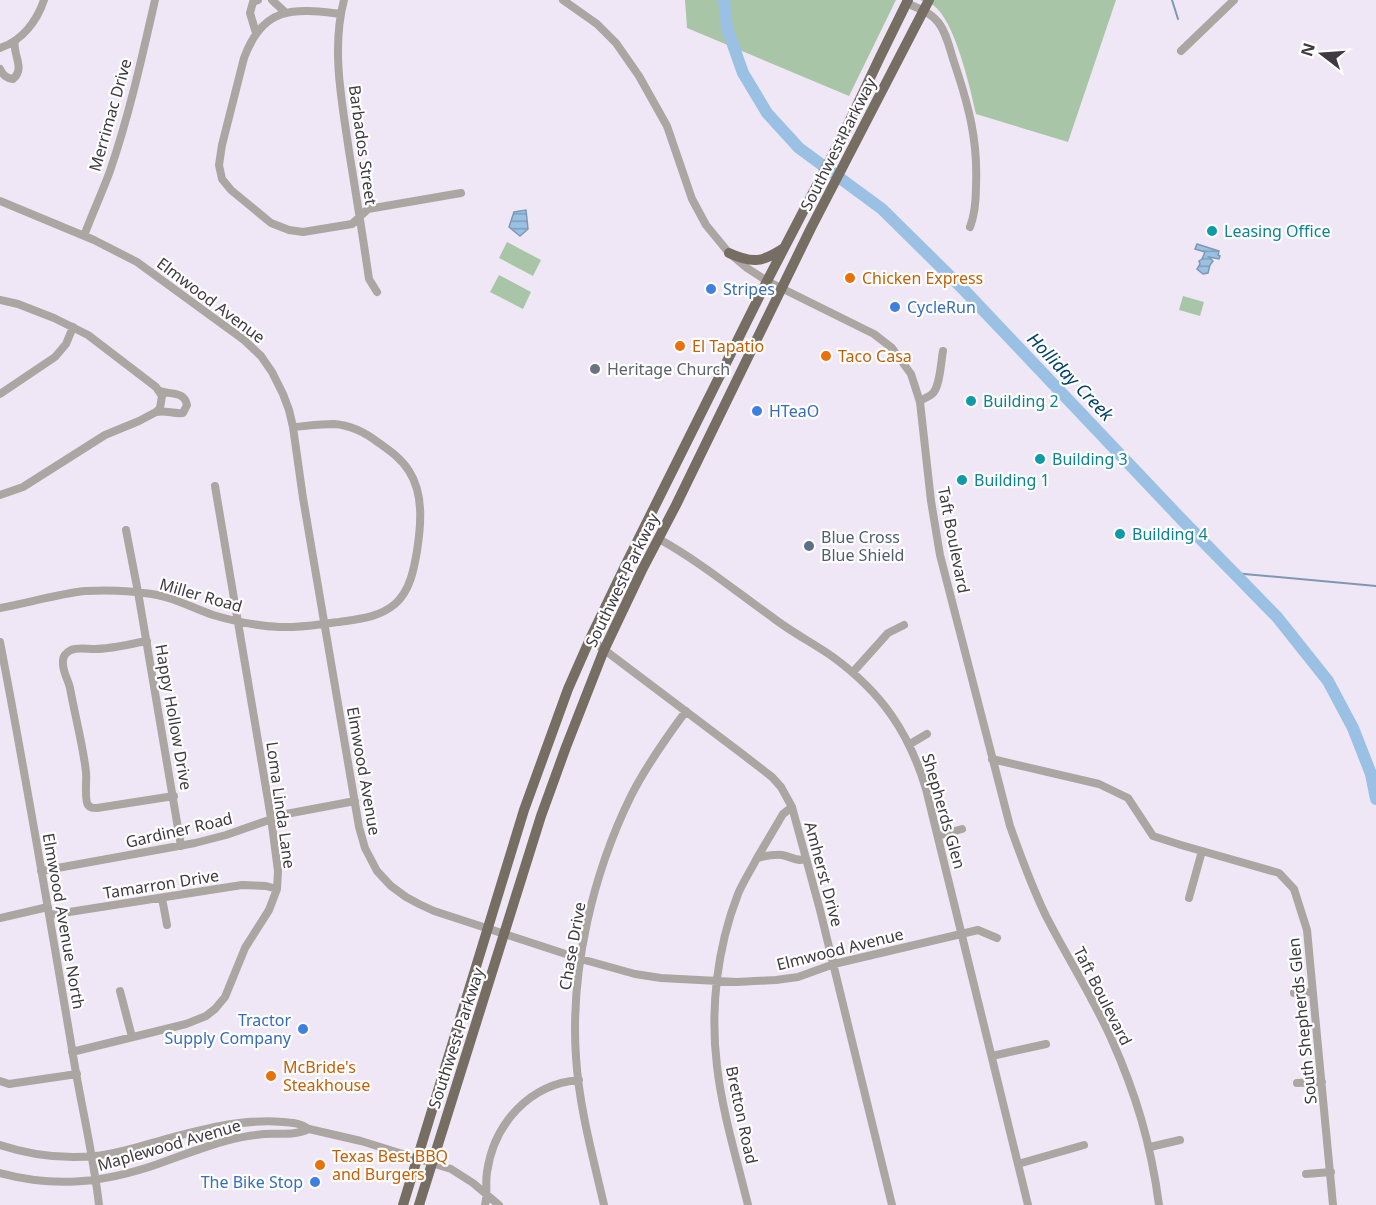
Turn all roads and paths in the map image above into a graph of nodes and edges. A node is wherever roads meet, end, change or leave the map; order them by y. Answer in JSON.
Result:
{"nodes":[{"id":1,"x":44,"y":0,"type":"edge"},
{"id":2,"x":154,"y":0,"type":"edge"},
{"id":3,"x":258,"y":0,"type":"edge"},
{"id":4,"x":272,"y":0,"type":"edge"},
{"id":5,"x":344,"y":0,"type":"edge"},
{"id":6,"x":563,"y":0,"type":"edge"},
{"id":7,"x":1234,"y":0,"type":"edge"},
{"id":8,"x":907,"y":2,"type":"edge"},
{"id":9,"x":926,"y":5,"type":"edge"},
{"id":10,"x":286,"y":13,"type":"junction"},
{"id":11,"x":341,"y":14,"type":"junction"},
{"id":12,"x":256,"y":33,"type":"junction"},
{"id":13,"x":15,"y":41,"type":"junction"},
{"id":14,"x":0,"y":48,"type":"edge"},
{"id":15,"x":1181,"y":51,"type":"dead end"},
{"id":16,"x":0,"y":69,"type":"edge"},
{"id":17,"x":461,"y":193,"type":"dead end"},
{"id":18,"x":0,"y":201,"type":"edge"},
{"id":19,"x":360,"y":218,"type":"junction"},
{"id":20,"x":970,"y":227,"type":"dead end"},
{"id":21,"x":84,"y":236,"type":"junction"},
{"id":22,"x":786,"y":246,"type":"junction"},
{"id":23,"x":729,"y":253,"type":"junction"},
{"id":24,"x":768,"y":281,"type":"junction"},
{"id":25,"x":783,"y":288,"type":"junction"},
{"id":26,"x":377,"y":292,"type":"dead end"},
{"id":27,"x":0,"y":300,"type":"edge"},
{"id":28,"x":73,"y":327,"type":"junction"},
{"id":29,"x":943,"y":351,"type":"dead end"},
{"id":30,"x":160,"y":391,"type":"junction"},
{"id":31,"x":0,"y":394,"type":"edge"},
{"id":32,"x":710,"y":396,"type":"junction"},
{"id":33,"x":727,"y":402,"type":"junction"},
{"id":34,"x":920,"y":402,"type":"junction"},
{"id":35,"x":156,"y":412,"type":"junction"},
{"id":36,"x":293,"y":427,"type":"junction"},
{"id":37,"x":215,"y":486,"type":"dead end"},
{"id":38,"x":0,"y":495,"type":"edge"},
{"id":39,"x":126,"y":530,"type":"dead end"},
{"id":40,"x":659,"y":539,"type":"junction"},
{"id":41,"x":138,"y":592,"type":"junction"},
{"id":42,"x":0,"y":608,"type":"edge"},
{"id":43,"x":237,"y":621,"type":"junction"},
{"id":44,"x":324,"y":624,"type":"junction"},
{"id":45,"x":904,"y":625,"type":"dead end"},
{"id":46,"x":590,"y":639,"type":"junction"},
{"id":47,"x":147,"y":641,"type":"junction"},
{"id":48,"x":0,"y":642,"type":"edge"},
{"id":49,"x":604,"y":650,"type":"junction"},
{"id":50,"x":853,"y":672,"type":"junction"},
{"id":51,"x":686,"y":711,"type":"junction"},
{"id":52,"x":556,"y":721,"type":"junction"},
{"id":53,"x":573,"y":727,"type":"junction"},
{"id":54,"x":927,"y":734,"type":"dead end"},
{"id":55,"x":910,"y":744,"type":"junction"},
{"id":56,"x":992,"y":759,"type":"junction"},
{"id":57,"x":174,"y":796,"type":"junction"},
{"id":58,"x":355,"y":801,"type":"junction"},
{"id":59,"x":792,"y":807,"type":"junction"},
{"id":60,"x":271,"y":818,"type":"junction"},
{"id":61,"x":962,"y":830,"type":"dead end"},
{"id":62,"x":938,"y":836,"type":"junction"},
{"id":63,"x":182,"y":846,"type":"junction"},
{"id":64,"x":1202,"y":851,"type":"junction"},
{"id":65,"x":757,"y":858,"type":"junction"},
{"id":66,"x":806,"y":859,"type":"junction"},
{"id":67,"x":41,"y":871,"type":"junction"},
{"id":68,"x":277,"y":889,"type":"junction"},
{"id":69,"x":162,"y":898,"type":"junction"},
{"id":70,"x":1189,"y":898,"type":"dead end"},
{"id":71,"x":49,"y":911,"type":"junction"},
{"id":72,"x":0,"y":918,"type":"edge"},
{"id":73,"x":166,"y":925,"type":"dead end"},
{"id":74,"x":487,"y":929,"type":"junction"},
{"id":75,"x":962,"y":933,"type":"junction"},
{"id":76,"x":505,"y":934,"type":"junction"},
{"id":77,"x":997,"y":938,"type":"dead end"},
{"id":78,"x":581,"y":959,"type":"junction"},
{"id":79,"x":834,"y":963,"type":"junction"},
{"id":80,"x":717,"y":980,"type":"junction"},
{"id":81,"x":120,"y":991,"type":"dead end"},
{"id":82,"x":1313,"y":992,"type":"junction"},
{"id":83,"x":1294,"y":993,"type":"dead end"},
{"id":84,"x":132,"y":1037,"type":"junction"},
{"id":85,"x":1046,"y":1044,"type":"dead end"},
{"id":86,"x":72,"y":1052,"type":"junction"},
{"id":87,"x":992,"y":1056,"type":"junction"},
{"id":88,"x":76,"y":1074,"type":"junction"},
{"id":89,"x":579,"y":1080,"type":"junction"},
{"id":90,"x":0,"y":1081,"type":"edge"},
{"id":91,"x":1322,"y":1082,"type":"junction"},
{"id":92,"x":1297,"y":1083,"type":"dead end"},
{"id":93,"x":309,"y":1130,"type":"junction"},
{"id":94,"x":1180,"y":1140,"type":"dead end"},
{"id":95,"x":0,"y":1145,"type":"edge"},
{"id":96,"x":1084,"y":1145,"type":"dead end"},
{"id":97,"x":1150,"y":1147,"type":"junction"},
{"id":98,"x":93,"y":1156,"type":"junction"},
{"id":99,"x":418,"y":1159,"type":"junction"},
{"id":100,"x":432,"y":1163,"type":"junction"},
{"id":101,"x":1018,"y":1164,"type":"junction"},
{"id":102,"x":1331,"y":1172,"type":"junction"},
{"id":103,"x":0,"y":1173,"type":"edge"},
{"id":104,"x":1306,"y":1174,"type":"dead end"},
{"id":105,"x":97,"y":1180,"type":"junction"},
{"id":106,"x":488,"y":1195,"type":"junction"},
{"id":107,"x":99,"y":1205,"type":"edge"},
{"id":108,"x":403,"y":1205,"type":"edge"},
{"id":109,"x":420,"y":1205,"type":"edge"},
{"id":110,"x":485,"y":1205,"type":"edge"},
{"id":111,"x":499,"y":1205,"type":"edge"},
{"id":112,"x":604,"y":1205,"type":"edge"},
{"id":113,"x":748,"y":1205,"type":"edge"},
{"id":114,"x":892,"y":1205,"type":"edge"},
{"id":115,"x":1028,"y":1205,"type":"edge"},
{"id":116,"x":1160,"y":1205,"type":"edge"},
{"id":117,"x":1333,"y":1205,"type":"edge"}],
"edges":[{"from":1,"to":13,"type":"street"},
{"from":2,"to":21,"type":"street","name":"Merrimac Drive"},
{"from":3,"to":12,"type":"street"},
{"from":4,"to":10,"type":"street"},
{"from":5,"to":11,"type":"street","name":"Barbados Street"},
{"from":6,"to":23,"type":"street","name":"Taft Boulevard"},
{"from":7,"to":15,"type":"street"},
{"from":8,"to":9,"type":"street"},
{"from":8,"to":22,"type":"main road","name":"Southwest Parkway"},
{"from":9,"to":20,"type":"street"},
{"from":9,"to":25,"type":"main road","name":"Southwest Parkway"},
{"from":10,"to":11,"type":"street"},
{"from":10,"to":12,"type":"street"},
{"from":11,"to":19,"type":"street","name":"Barbados Street"},
{"from":12,"to":19,"type":"street"},
{"from":13,"to":14,"type":"street"},
{"from":13,"to":16,"type":"street"},
{"from":17,"to":19,"type":"street"},
{"from":18,"to":21,"type":"street","name":"Elmwood Avenue"},
{"from":19,"to":26,"type":"street","name":"Barbados Street"},
{"from":21,"to":36,"type":"street","name":"Elmwood Avenue"},
{"from":22,"to":23,"type":"main road"},
{"from":22,"to":24,"type":"main road","name":"Southwest Parkway"},
{"from":23,"to":24,"type":"street","name":"Taft Boulevard"},
{"from":24,"to":25,"type":"street","name":"Taft Boulevard"},
{"from":24,"to":32,"type":"main road","name":"Southwest Parkway"},
{"from":25,"to":33,"type":"main road","name":"Southwest Parkway"},
{"from":25,"to":34,"type":"street","name":"Taft Boulevard"},
{"from":27,"to":28,"type":"street"},
{"from":28,"to":30,"type":"street"},
{"from":28,"to":31,"type":"street"},
{"from":29,"to":34,"type":"street"},
{"from":30,"to":35,"type":"street"},
{"from":30,"to":35,"type":"street"},
{"from":32,"to":33,"type":"main road"},
{"from":32,"to":46,"type":"main road","name":"Southwest Parkway"},
{"from":33,"to":40,"type":"main road","name":"Southwest Parkway"},
{"from":34,"to":56,"type":"street","name":"Taft Boulevard"},
{"from":35,"to":38,"type":"street"},
{"from":36,"to":44,"type":"street","name":"Elmwood Avenue"},
{"from":36,"to":44,"type":"street","name":"Miller Road"},
{"from":37,"to":43,"type":"street","name":"Loma Linda Lane"},
{"from":39,"to":41,"type":"street","name":"Happy Hollow Drive"},
{"from":40,"to":49,"type":"main road","name":"Southwest Parkway"},
{"from":40,"to":50,"type":"street","name":"Shepherds Glen"},
{"from":41,"to":42,"type":"street","name":"Miller Road"},
{"from":41,"to":43,"type":"street","name":"Miller Road"},
{"from":41,"to":47,"type":"street","name":"Happy Hollow Drive"},
{"from":43,"to":44,"type":"street","name":"Miller Road"},
{"from":43,"to":60,"type":"street","name":"Loma Linda Lane"},
{"from":44,"to":58,"type":"street","name":"Elmwood Avenue"},
{"from":45,"to":50,"type":"street"},
{"from":46,"to":49,"type":"street","name":"Amherst Drive"},
{"from":46,"to":52,"type":"main road","name":"Southwest Parkway"},
{"from":47,"to":57,"type":"street","name":"Happy Hollow Drive"},
{"from":47,"to":57,"type":"street"},
{"from":48,"to":67,"type":"street","name":"Elmwood Avenue North"},
{"from":49,"to":51,"type":"street","name":"Amherst Drive"},
{"from":49,"to":53,"type":"main road","name":"Southwest Parkway"},
{"from":50,"to":55,"type":"street","name":"Shepherds Glen"},
{"from":51,"to":59,"type":"street","name":"Amherst Drive"},
{"from":51,"to":78,"type":"street","name":"Chase Drive"},
{"from":52,"to":53,"type":"main road"},
{"from":52,"to":74,"type":"main road","name":"Southwest Parkway"},
{"from":53,"to":76,"type":"main road","name":"Southwest Parkway"},
{"from":54,"to":55,"type":"street"},
{"from":55,"to":62,"type":"street","name":"Shepherds Glen"},
{"from":56,"to":64,"type":"street","name":"South Shepherds Glen"},
{"from":56,"to":97,"type":"street","name":"Taft Boulevard"},
{"from":57,"to":63,"type":"street","name":"Happy Hollow Drive"},
{"from":58,"to":60,"type":"street","name":"Gardiner Road"},
{"from":58,"to":74,"type":"street","name":"Elmwood Avenue"},
{"from":59,"to":65,"type":"street","name":"Bretton Road"},
{"from":59,"to":66,"type":"street","name":"Amherst Drive"},
{"from":60,"to":63,"type":"street","name":"Gardiner Road"},
{"from":60,"to":68,"type":"street","name":"Loma Linda Lane"},
{"from":61,"to":62,"type":"street"},
{"from":62,"to":75,"type":"street","name":"Shepherds Glen"},
{"from":63,"to":67,"type":"street","name":"Gardiner Road"},
{"from":64,"to":70,"type":"street"},
{"from":64,"to":82,"type":"street","name":"South Shepherds Glen"},
{"from":65,"to":66,"type":"street"},
{"from":65,"to":80,"type":"street","name":"Bretton Road"},
{"from":66,"to":79,"type":"street","name":"Amherst Drive"},
{"from":67,"to":71,"type":"street","name":"Elmwood Avenue North"},
{"from":68,"to":69,"type":"street","name":"Tamarron Drive"},
{"from":68,"to":84,"type":"street","name":"Loma Linda Lane"},
{"from":69,"to":71,"type":"street","name":"Tamarron Drive"},
{"from":69,"to":73,"type":"street"},
{"from":71,"to":72,"type":"street","name":"Tamarron Drive"},
{"from":71,"to":86,"type":"street","name":"Elmwood Avenue North"},
{"from":74,"to":76,"type":"street","name":"Elmwood Avenue"},
{"from":74,"to":99,"type":"main road","name":"Southwest Parkway"},
{"from":75,"to":77,"type":"street","name":"Elmwood Avenue"},
{"from":75,"to":79,"type":"street","name":"Elmwood Avenue"},
{"from":75,"to":87,"type":"street","name":"Shepherds Glen"},
{"from":76,"to":78,"type":"street","name":"Elmwood Avenue"},
{"from":76,"to":100,"type":"main road","name":"Southwest Parkway"},
{"from":78,"to":80,"type":"street","name":"Elmwood Avenue"},
{"from":78,"to":89,"type":"street","name":"Chase Drive"},
{"from":79,"to":80,"type":"street","name":"Elmwood Avenue"},
{"from":79,"to":114,"type":"street","name":"Amherst Drive"},
{"from":80,"to":113,"type":"street","name":"Bretton Road"},
{"from":81,"to":84,"type":"street"},
{"from":82,"to":83,"type":"street"},
{"from":82,"to":91,"type":"street","name":"South Shepherds Glen"},
{"from":84,"to":86,"type":"street","name":"Loma Linda Lane"},
{"from":85,"to":87,"type":"street"},
{"from":86,"to":88,"type":"street","name":"Elmwood Avenue North"},
{"from":87,"to":101,"type":"street","name":"Shepherds Glen"},
{"from":88,"to":90,"type":"street"},
{"from":88,"to":98,"type":"street","name":"Elmwood Avenue North"},
{"from":89,"to":106,"type":"street"},
{"from":89,"to":112,"type":"street","name":"Chase Drive"},
{"from":91,"to":92,"type":"street"},
{"from":91,"to":102,"type":"street","name":"South Shepherds Glen"},
{"from":93,"to":98,"type":"street","name":"Maplewood Avenue"},
{"from":93,"to":99,"type":"street","name":"Maplewood Avenue"},
{"from":93,"to":105,"type":"street","name":"Maplewood Avenue"},
{"from":94,"to":97,"type":"street"},
{"from":95,"to":98,"type":"street","name":"Maplewood Avenue"},
{"from":96,"to":101,"type":"street"},
{"from":97,"to":116,"type":"street","name":"Taft Boulevard"},
{"from":98,"to":105,"type":"street","name":"Elmwood Avenue North"},
{"from":99,"to":100,"type":"street","name":"Maplewood Avenue"},
{"from":99,"to":108,"type":"main road","name":"Southwest Parkway"},
{"from":100,"to":106,"type":"street","name":"Maplewood Avenue"},
{"from":100,"to":109,"type":"main road","name":"Southwest Parkway"},
{"from":101,"to":115,"type":"street","name":"Shepherds Glen"},
{"from":102,"to":104,"type":"street"},
{"from":102,"to":117,"type":"street","name":"South Shepherds Glen"},
{"from":103,"to":105,"type":"street","name":"Maplewood Avenue"},
{"from":105,"to":107,"type":"street","name":"Elmwood Avenue North"},
{"from":106,"to":110,"type":"street"},
{"from":106,"to":111,"type":"street","name":"Maplewood Avenue"}]}
